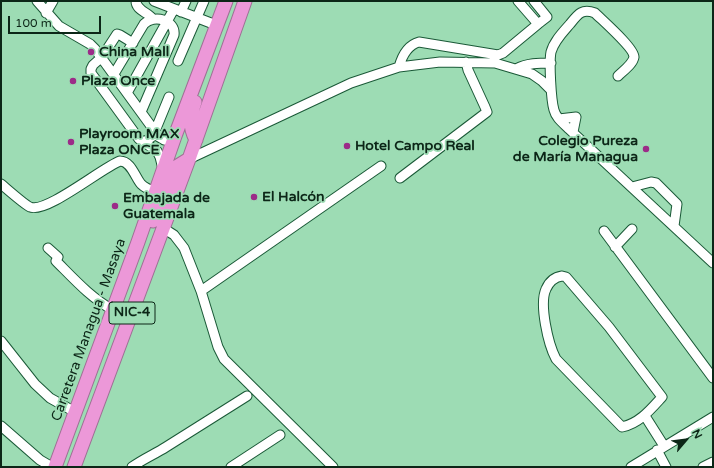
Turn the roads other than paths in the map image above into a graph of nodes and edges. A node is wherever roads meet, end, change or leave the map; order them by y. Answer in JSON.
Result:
{"nodes":[{"id":1,"x":37,"y":1,"type":"edge"},
{"id":2,"x":53,"y":1,"type":"edge"},
{"id":3,"x":136,"y":1,"type":"edge"},
{"id":4,"x":154,"y":1,"type":"edge"},
{"id":5,"x":186,"y":1,"type":"edge"},
{"id":6,"x":204,"y":1,"type":"edge"},
{"id":7,"x":226,"y":1,"type":"edge"},
{"id":8,"x":245,"y":1,"type":"edge"},
{"id":9,"x":518,"y":1,"type":"edge"},
{"id":10,"x":534,"y":1,"type":"edge"},
{"id":11,"x":178,"y":11,"type":"junction"},
{"id":12,"x":46,"y":13,"type":"junction"},
{"id":13,"x":198,"y":17,"type":"junction"},
{"id":14,"x":152,"y":18,"type":"junction"},
{"id":15,"x":167,"y":22,"type":"junction"},
{"id":16,"x":538,"y":24,"type":"junction"},
{"id":17,"x":216,"y":27,"type":"junction"},
{"id":18,"x":133,"y":43,"type":"junction"},
{"id":19,"x":102,"y":57,"type":"junction"},
{"id":20,"x":178,"y":61,"type":"dead end"},
{"id":21,"x":466,"y":62,"type":"junction"},
{"id":22,"x":551,"y":64,"type":"junction"},
{"id":23,"x":399,"y":67,"type":"junction"},
{"id":24,"x":516,"y":69,"type":"junction"},
{"id":25,"x":114,"y":74,"type":"junction"},
{"id":26,"x":618,"y":76,"type":"dead end"},
{"id":27,"x":551,"y":90,"type":"junction"},
{"id":28,"x":127,"y":92,"type":"junction"},
{"id":29,"x":169,"y":97,"type":"dead end"},
{"id":30,"x":141,"y":112,"type":"junction"},
{"id":31,"x":559,"y":119,"type":"junction"},
{"id":32,"x":154,"y":131,"type":"junction"},
{"id":33,"x":573,"y":132,"type":"junction"},
{"id":34,"x":175,"y":136,"type":"junction"},
{"id":35,"x":196,"y":140,"type":"junction"},
{"id":36,"x":143,"y":143,"type":"junction"},
{"id":37,"x":209,"y":150,"type":"junction"},
{"id":38,"x":189,"y":159,"type":"junction"},
{"id":39,"x":381,"y":166,"type":"dead end"},
{"id":40,"x":163,"y":169,"type":"junction"},
{"id":41,"x":400,"y":178,"type":"dead end"},
{"id":42,"x":1,"y":184,"type":"edge"},
{"id":43,"x":632,"y":187,"type":"junction"},
{"id":44,"x":155,"y":192,"type":"junction"},
{"id":45,"x":674,"y":226,"type":"junction"},
{"id":46,"x":163,"y":228,"type":"junction"},
{"id":47,"x":632,"y":229,"type":"dead end"},
{"id":48,"x":604,"y":231,"type":"dead end"},
{"id":49,"x":138,"y":242,"type":"junction"},
{"id":50,"x":615,"y":247,"type":"junction"},
{"id":51,"x":48,"y":248,"type":"dead end"},
{"id":52,"x":713,"y":263,"type":"edge"},
{"id":53,"x":201,"y":291,"type":"junction"},
{"id":54,"x":113,"y":310,"type":"junction"},
{"id":55,"x":1,"y":340,"type":"edge"},
{"id":56,"x":713,"y":378,"type":"edge"},
{"id":57,"x":247,"y":396,"type":"dead end"},
{"id":58,"x":74,"y":415,"type":"junction"},
{"id":59,"x":645,"y":416,"type":"junction"},
{"id":60,"x":713,"y":416,"type":"edge"},
{"id":61,"x":1,"y":426,"type":"edge"},
{"id":62,"x":280,"y":435,"type":"dead end"},
{"id":63,"x":661,"y":448,"type":"junction"},
{"id":64,"x":713,"y":462,"type":"edge"},
{"id":65,"x":53,"y":467,"type":"edge"},
{"id":66,"x":62,"y":467,"type":"edge"},
{"id":67,"x":74,"y":467,"type":"edge"},
{"id":68,"x":132,"y":467,"type":"edge"},
{"id":69,"x":231,"y":467,"type":"edge"},
{"id":70,"x":333,"y":467,"type":"edge"},
{"id":71,"x":631,"y":467,"type":"edge"},
{"id":72,"x":666,"y":467,"type":"edge"},
{"id":73,"x":703,"y":467,"type":"edge"}],
"edges":[{"from":1,"to":12,"type":"street"},
{"from":2,"to":12,"type":"street"},
{"from":3,"to":14,"type":"street"},
{"from":4,"to":11,"type":"street"},
{"from":5,"to":11,"type":"street"},
{"from":6,"to":13,"type":"street"},
{"from":7,"to":17,"type":"highway","name":"Carretera Managua - Masaya","number":"NIC-4"},
{"from":8,"to":35,"type":"highway","number":"NIC-4"},
{"from":9,"to":16,"type":"street"},
{"from":10,"to":16,"type":"street"},
{"from":11,"to":13,"type":"street"},
{"from":11,"to":15,"type":"street"},
{"from":12,"to":19,"type":"street"},
{"from":13,"to":17,"type":"street"},
{"from":13,"to":20,"type":"street"},
{"from":14,"to":15,"type":"street"},
{"from":14,"to":18,"type":"street"},
{"from":15,"to":28,"type":"street"},
{"from":15,"to":30,"type":"street"},
{"from":16,"to":23,"type":"street"},
{"from":17,"to":34,"type":"highway","name":"Carretera Managua - Masaya","number":"NIC-4"},
{"from":17,"to":35,"type":"highway"},
{"from":18,"to":19,"type":"street"},
{"from":18,"to":25,"type":"street"},
{"from":19,"to":25,"type":"street"},
{"from":19,"to":36,"type":"street"},
{"from":21,"to":23,"type":"street"},
{"from":21,"to":24,"type":"street"},
{"from":21,"to":41,"type":"street"},
{"from":22,"to":24,"type":"street"},
{"from":22,"to":26,"type":"street"},
{"from":22,"to":27,"type":"street"},
{"from":23,"to":37,"type":"street"},
{"from":24,"to":27,"type":"street"},
{"from":25,"to":28,"type":"street"},
{"from":27,"to":31,"type":"street"},
{"from":28,"to":30,"type":"street"},
{"from":29,"to":32,"type":"street"},
{"from":30,"to":32,"type":"street"},
{"from":31,"to":33,"type":"street"},
{"from":31,"to":33,"type":"street"},
{"from":32,"to":34,"type":"street"},
{"from":32,"to":36,"type":"street"},
{"from":33,"to":43,"type":"street"},
{"from":34,"to":40,"type":"highway","name":"Carretera Managua - Masaya","number":"NIC-4"},
{"from":35,"to":37,"type":"street"},
{"from":35,"to":38,"type":"highway","number":"NIC-4"},
{"from":36,"to":40,"type":"street"},
{"from":37,"to":38,"type":"street"},
{"from":38,"to":46,"type":"highway","number":"NIC-4"},
{"from":38,"to":49,"type":"highway"},
{"from":39,"to":53,"type":"street"},
{"from":40,"to":44,"type":"highway","name":"Carretera Managua - Masaya","number":"NIC-4"},
{"from":42,"to":44,"type":"street"},
{"from":43,"to":45,"type":"street"},
{"from":43,"to":45,"type":"street"},
{"from":44,"to":49,"type":"highway","name":"Carretera Managua - Masaya","number":"NIC-4"},
{"from":45,"to":52,"type":"street"},
{"from":46,"to":53,"type":"street"},
{"from":46,"to":67,"type":"highway","number":"NIC-4"},
{"from":47,"to":50,"type":"street"},
{"from":48,"to":50,"type":"street"},
{"from":49,"to":54,"type":"highway","name":"Carretera Managua - Masaya","number":"NIC-4"},
{"from":50,"to":56,"type":"street"},
{"from":51,"to":54,"type":"street"},
{"from":53,"to":70,"type":"street"},
{"from":54,"to":58,"type":"highway","name":"Carretera Managua - Masaya","number":"NIC-4"},
{"from":55,"to":58,"type":"street"},
{"from":57,"to":68,"type":"street"},
{"from":58,"to":65,"type":"highway","name":"Carretera Managua - Masaya","number":"NIC-4"},
{"from":58,"to":66,"type":"highway"},
{"from":59,"to":59,"type":"street"},
{"from":59,"to":63,"type":"street"},
{"from":60,"to":63,"type":"street"},
{"from":61,"to":65,"type":"street"},
{"from":62,"to":69,"type":"street"},
{"from":63,"to":71,"type":"street"},
{"from":63,"to":72,"type":"street"},
{"from":64,"to":73,"type":"street"}]}
